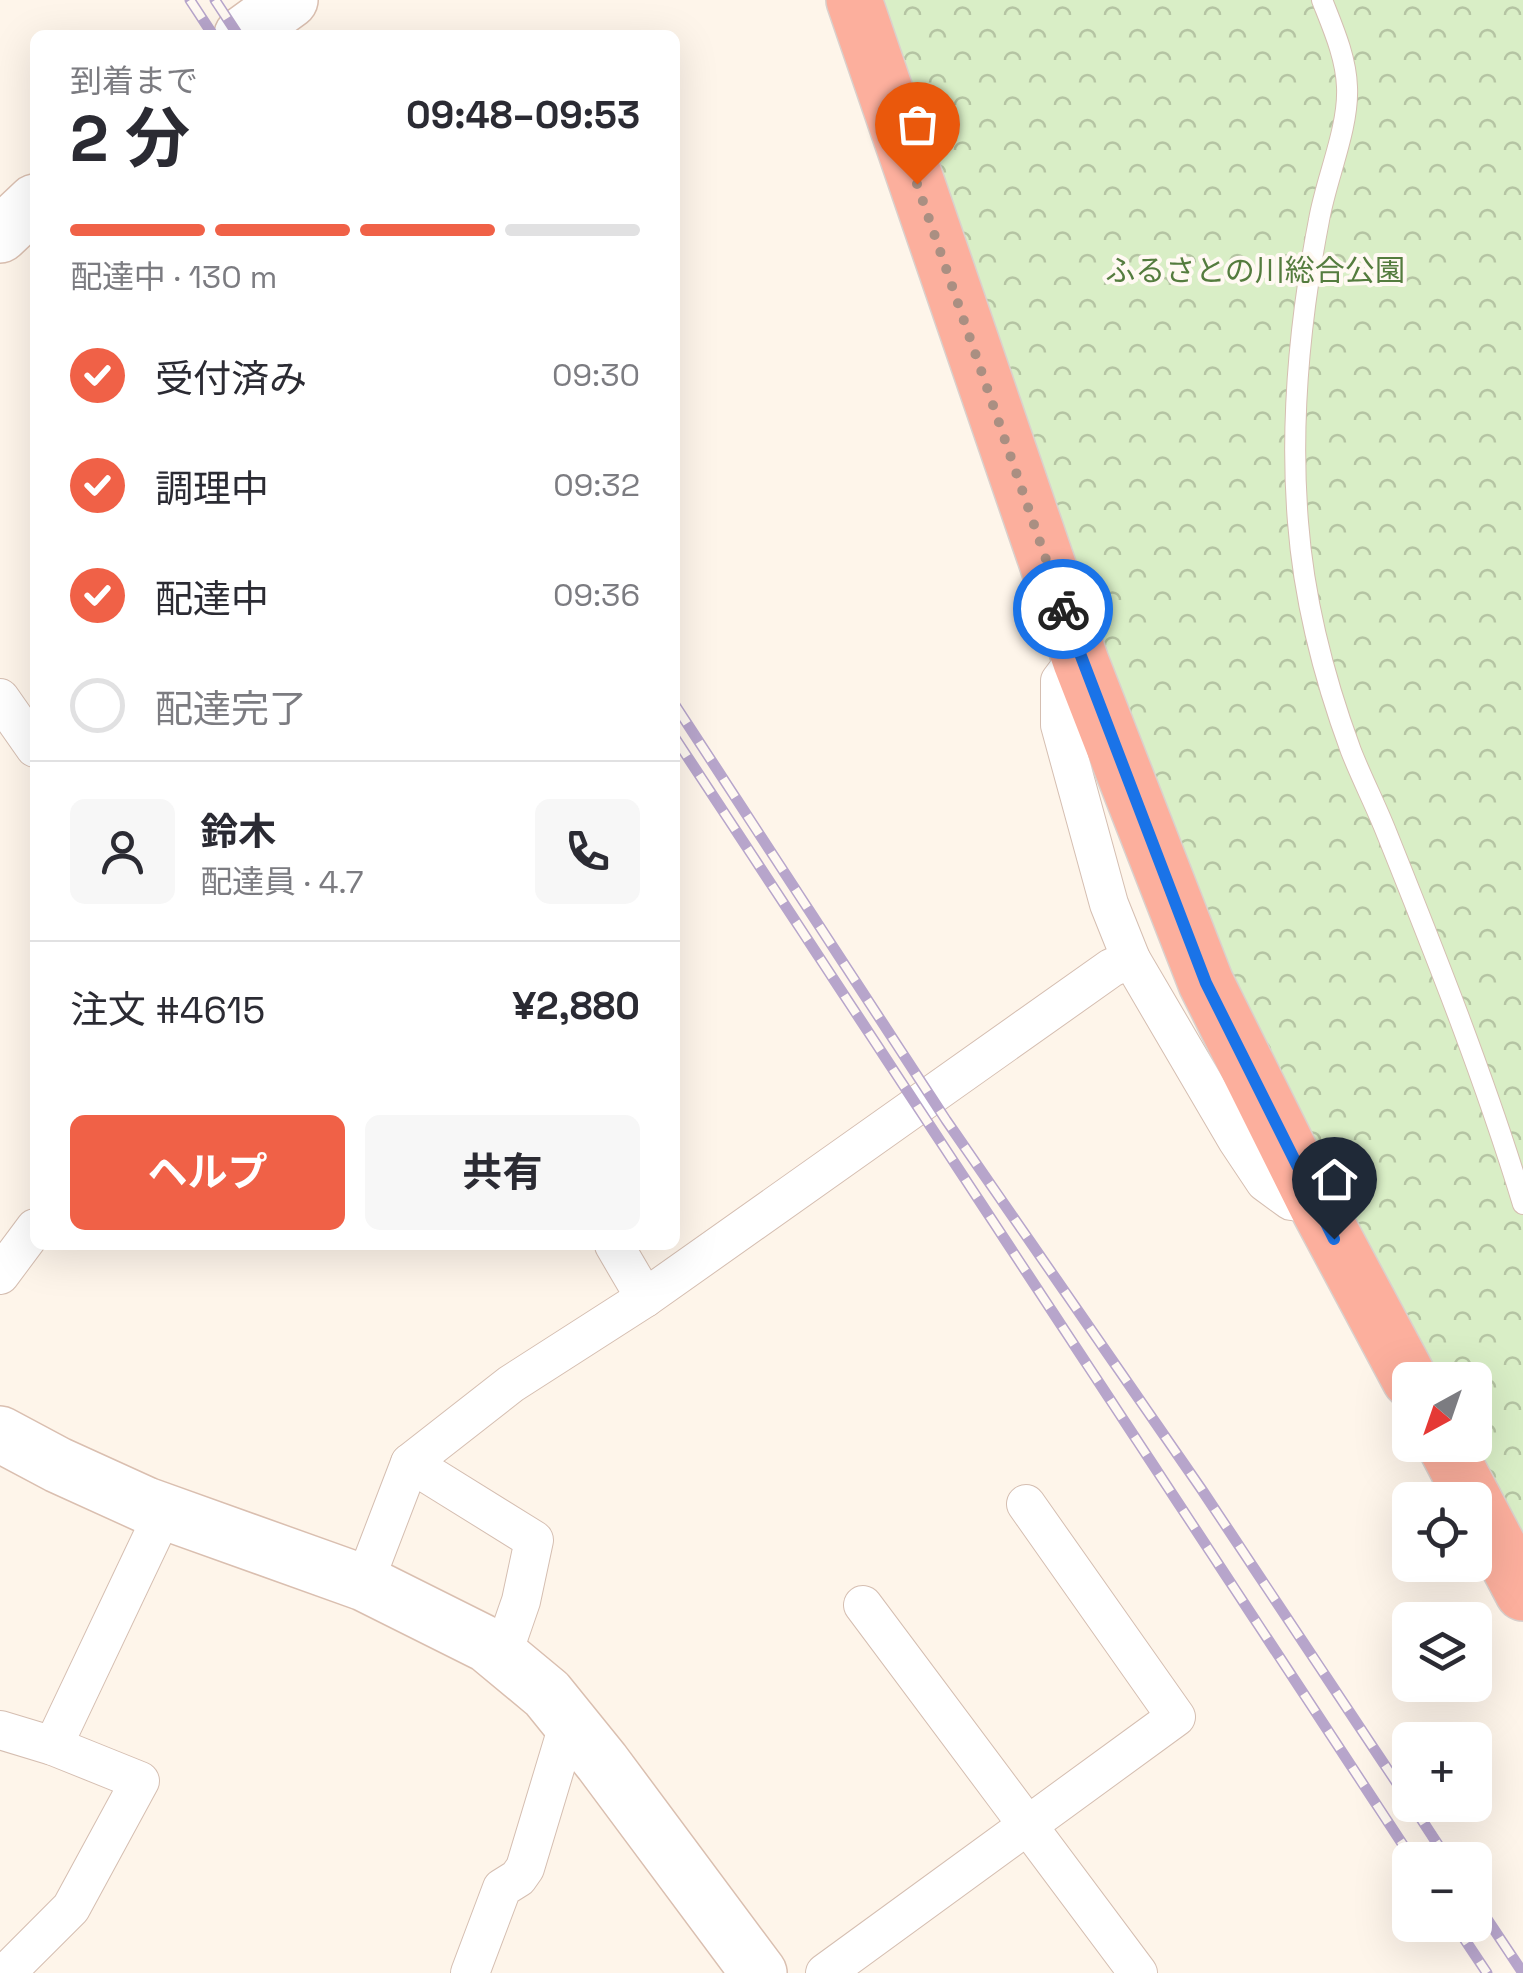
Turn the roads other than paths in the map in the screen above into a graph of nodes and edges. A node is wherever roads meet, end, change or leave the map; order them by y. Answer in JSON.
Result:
{"nodes":[{"id":1,"x":290,"y":0,"type":"edge"},
{"id":2,"x":854,"y":0,"type":"edge"},
{"id":3,"x":1322,"y":0,"type":"edge"},
{"id":4,"x":249,"y":30,"type":"edge"},
{"id":5,"x":30,"y":207,"type":"edge"},
{"id":6,"x":0,"y":236,"type":"edge"},
{"id":7,"x":1081,"y":662,"type":"junction"},
{"id":8,"x":0,"y":698,"type":"edge"},
{"id":9,"x":30,"y":741,"type":"edge"},
{"id":10,"x":1131,"y":959,"type":"junction"},
{"id":11,"x":1316,"y":1204,"type":"junction"},
{"id":12,"x":1523,"y":1204,"type":"edge"},
{"id":13,"x":30,"y":1235,"type":"edge"},
{"id":14,"x":617,"y":1250,"type":"edge"},
{"id":15,"x":0,"y":1275,"type":"edge"},
{"id":16,"x":646,"y":1298,"type":"junction"},
{"id":17,"x":1400,"y":1362,"type":"edge"},
{"id":18,"x":0,"y":1434,"type":"edge"},
{"id":19,"x":410,"y":1463,"type":"junction"},
{"id":20,"x":1026,"y":1504,"type":"dead end"},
{"id":21,"x":164,"y":1512,"type":"junction"},
{"id":22,"x":1492,"y":1534,"type":"edge"},
{"id":23,"x":364,"y":1584,"type":"junction"},
{"id":24,"x":1523,"y":1593,"type":"edge"},
{"id":25,"x":863,"y":1605,"type":"dead end"},
{"id":26,"x":502,"y":1656,"type":"junction"},
{"id":27,"x":569,"y":1722,"type":"junction"},
{"id":28,"x":0,"y":1730,"type":"edge"},
{"id":29,"x":52,"y":1746,"type":"junction"},
{"id":30,"x":1029,"y":1825,"type":"junction"},
{"id":31,"x":6,"y":1973,"type":"edge"},
{"id":32,"x":470,"y":1973,"type":"edge"},
{"id":33,"x":759,"y":1973,"type":"edge"},
{"id":34,"x":825,"y":1973,"type":"edge"},
{"id":35,"x":1138,"y":1973,"type":"edge"}],
"edges":[{"from":1,"to":4,"type":"street"},
{"from":2,"to":7,"type":"highway"},
{"from":3,"to":12,"type":"lane"},
{"from":5,"to":6,"type":"street"},
{"from":7,"to":10,"type":"street"},
{"from":7,"to":11,"type":"highway"},
{"from":8,"to":9,"type":"street"},
{"from":10,"to":11,"type":"street"},
{"from":10,"to":16,"type":"street"},
{"from":11,"to":17,"type":"highway"},
{"from":13,"to":15,"type":"street"},
{"from":14,"to":16,"type":"street"},
{"from":16,"to":19,"type":"street"},
{"from":18,"to":21,"type":"street"},
{"from":19,"to":23,"type":"street"},
{"from":19,"to":26,"type":"street"},
{"from":20,"to":30,"type":"street"},
{"from":21,"to":23,"type":"street"},
{"from":21,"to":29,"type":"street"},
{"from":22,"to":24,"type":"highway"},
{"from":23,"to":26,"type":"street"},
{"from":25,"to":30,"type":"street"},
{"from":26,"to":27,"type":"street"},
{"from":27,"to":32,"type":"street"},
{"from":27,"to":33,"type":"street"},
{"from":28,"to":29,"type":"street"},
{"from":29,"to":31,"type":"street"},
{"from":30,"to":34,"type":"street"},
{"from":30,"to":35,"type":"street"}]}
